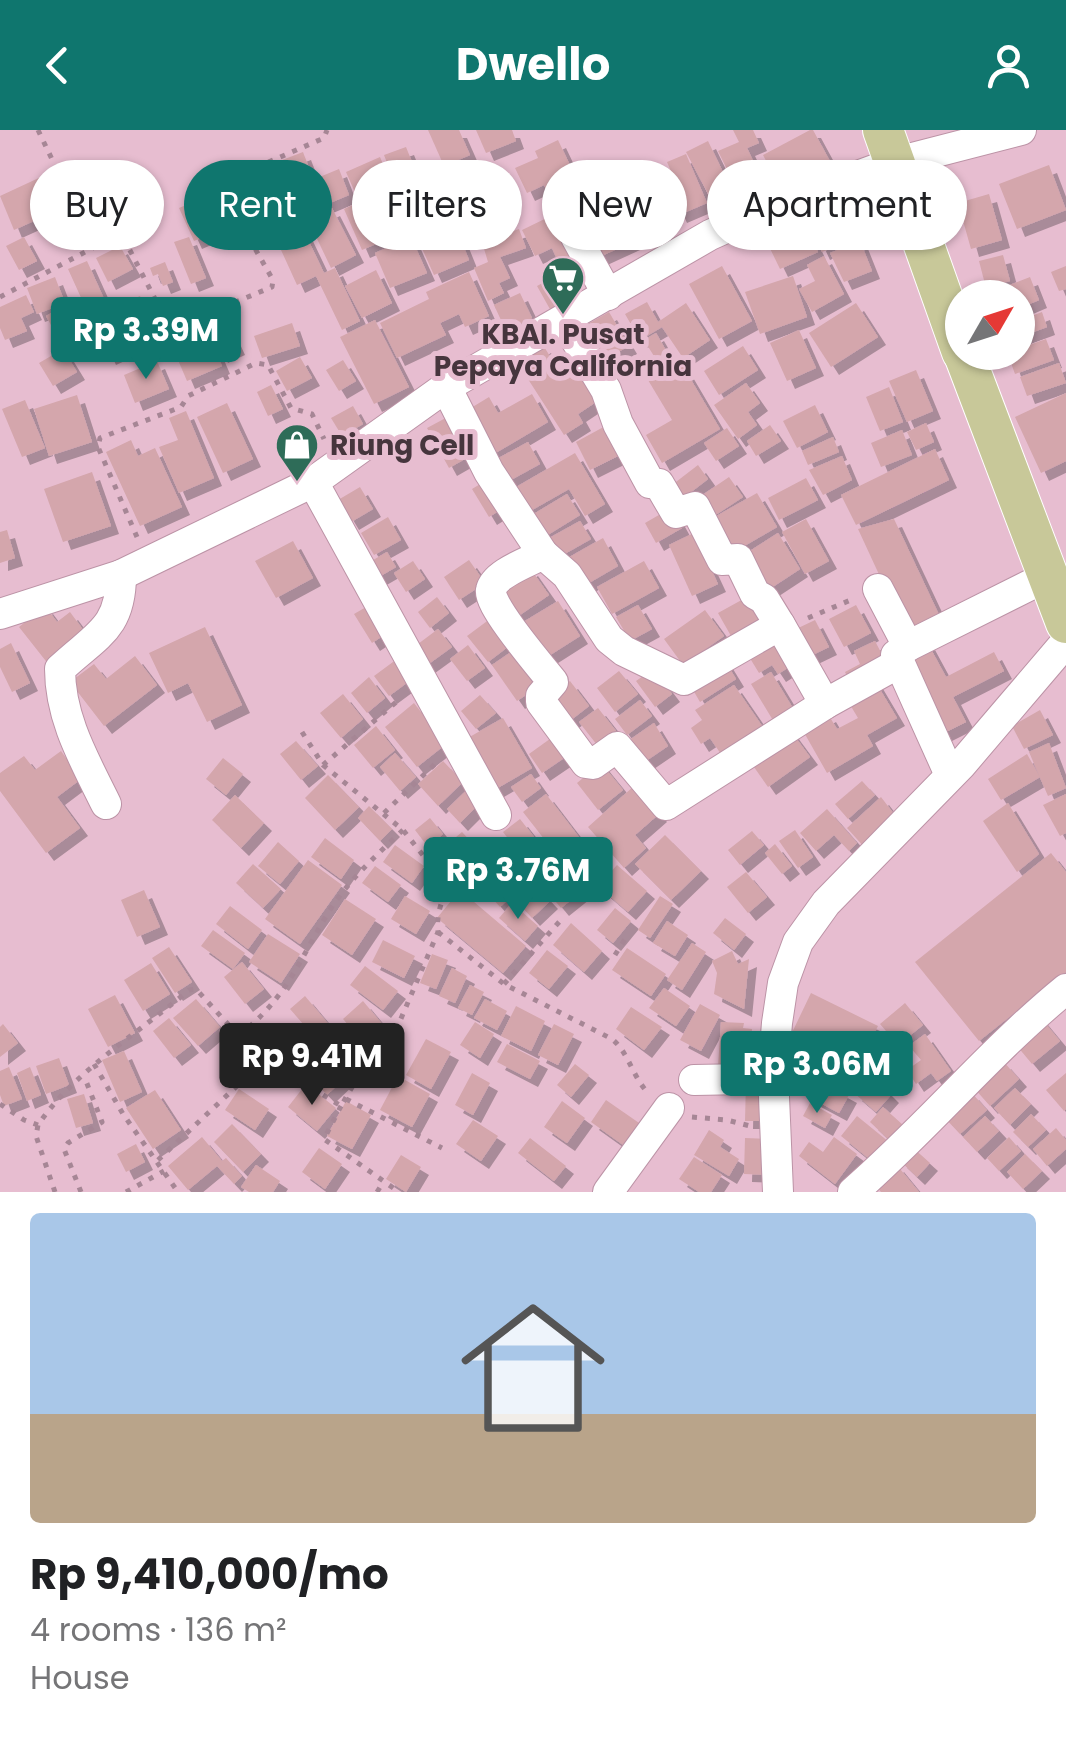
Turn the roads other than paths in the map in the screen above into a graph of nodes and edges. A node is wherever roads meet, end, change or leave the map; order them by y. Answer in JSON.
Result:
{"nodes":[{"id":1,"x":1021,"y":130,"type":"edge"},
{"id":2,"x":888,"y":147,"type":"edge"},
{"id":3,"x":583,"y":250,"type":"edge"},
{"id":4,"x":608,"y":294,"type":"junction"},
{"id":5,"x":945,"y":305,"type":"edge"},
{"id":6,"x":564,"y":320,"type":"junction"},
{"id":7,"x":969,"y":370,"type":"edge"},
{"id":8,"x":446,"y":386,"type":"junction"},
{"id":9,"x":325,"y":474,"type":"junction"},
{"id":10,"x":542,"y":554,"type":"junction"},
{"id":11,"x":135,"y":569,"type":"junction"},
{"id":12,"x":1048,"y":576,"type":"junction"},
{"id":13,"x":878,"y":588,"type":"road end"},
{"id":14,"x":0,"y":614,"type":"edge"},
{"id":15,"x":1066,"y":623,"type":"edge"},
{"id":16,"x":781,"y":627,"type":"junction"},
{"id":17,"x":1066,"y":642,"type":"edge"},
{"id":18,"x":904,"y":654,"type":"junction"},
{"id":19,"x":826,"y":704,"type":"junction"},
{"id":20,"x":950,"y":774,"type":"junction"},
{"id":21,"x":106,"y":804,"type":"dead end"},
{"id":22,"x":496,"y":815,"type":"road end"},
{"id":23,"x":1066,"y":989,"type":"edge"},
{"id":24,"x":773,"y":1073,"type":"junction"},
{"id":25,"x":694,"y":1080,"type":"dead end"},
{"id":26,"x":669,"y":1108,"type":"road end"},
{"id":27,"x":608,"y":1192,"type":"edge"},
{"id":28,"x":778,"y":1192,"type":"edge"},
{"id":29,"x":853,"y":1192,"type":"edge"}],
"edges":[{"from":1,"to":2,"type":"street"},
{"from":2,"to":4,"type":"street"},
{"from":2,"to":5,"type":"main road"},
{"from":3,"to":4,"type":"street"},
{"from":4,"to":6,"type":"street"},
{"from":6,"to":8,"type":"street"},
{"from":6,"to":16,"type":"street"},
{"from":7,"to":12,"type":"main road"},
{"from":8,"to":9,"type":"street"},
{"from":8,"to":10,"type":"street"},
{"from":9,"to":11,"type":"street"},
{"from":9,"to":22,"type":"street"},
{"from":10,"to":16,"type":"street"},
{"from":10,"to":19,"type":"street"},
{"from":11,"to":14,"type":"street"},
{"from":11,"to":21,"type":"street"},
{"from":12,"to":15,"type":"main road"},
{"from":12,"to":18,"type":"street"},
{"from":13,"to":18,"type":"street"},
{"from":16,"to":19,"type":"street"},
{"from":17,"to":20,"type":"street"},
{"from":18,"to":19,"type":"street"},
{"from":18,"to":20,"type":"street"},
{"from":20,"to":24,"type":"street"},
{"from":23,"to":29,"type":"street"},
{"from":24,"to":25,"type":"street"},
{"from":24,"to":28,"type":"street"},
{"from":26,"to":27,"type":"street"}]}
